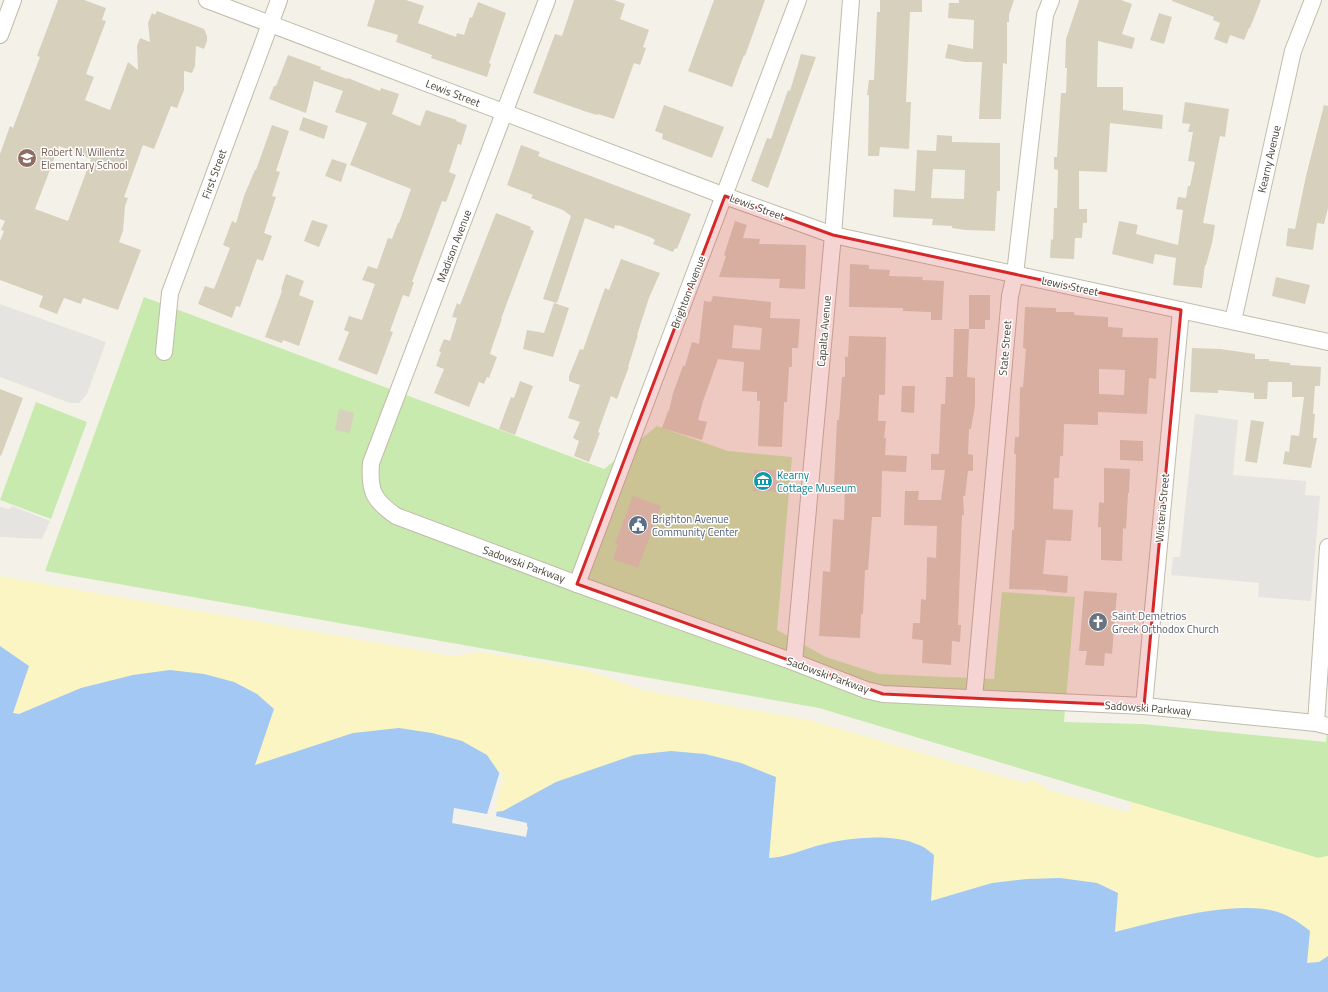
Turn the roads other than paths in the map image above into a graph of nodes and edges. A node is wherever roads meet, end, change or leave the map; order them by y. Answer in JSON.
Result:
{"nodes":[{"id":1,"x":13,"y":0,"type":"edge"},
{"id":2,"x":207,"y":0,"type":"edge"},
{"id":3,"x":279,"y":0,"type":"edge"},
{"id":4,"x":547,"y":0,"type":"edge"},
{"id":5,"x":798,"y":0,"type":"edge"},
{"id":6,"x":851,"y":0,"type":"edge"},
{"id":7,"x":1051,"y":0,"type":"edge"},
{"id":8,"x":1312,"y":0,"type":"edge"},
{"id":9,"x":270,"y":24,"type":"junction"},
{"id":10,"x":0,"y":35,"type":"edge"},
{"id":11,"x":505,"y":113,"type":"junction"},
{"id":12,"x":725,"y":196,"type":"junction"},
{"id":13,"x":833,"y":234,"type":"junction"},
{"id":14,"x":1015,"y":274,"type":"junction"},
{"id":15,"x":1180,"y":310,"type":"junction"},
{"id":16,"x":1233,"y":321,"type":"junction"},
{"id":17,"x":1328,"y":342,"type":"edge"},
{"id":18,"x":164,"y":352,"type":"dead end"},
{"id":19,"x":373,"y":494,"type":"joint"},
{"id":20,"x":1328,"y":547,"type":"edge"},
{"id":21,"x":577,"y":584,"type":"junction"},
{"id":22,"x":794,"y":662,"type":"junction"},
{"id":23,"x":974,"y":698,"type":"junction"},
{"id":24,"x":1144,"y":706,"type":"junction"},
{"id":25,"x":1324,"y":723,"type":"edge"}],
"edges":[{"from":1,"to":10,"type":"street"},
{"from":2,"to":9,"type":"street","name":"Lewis Street"},
{"from":3,"to":9,"type":"street","name":"First Street"},
{"from":4,"to":11,"type":"street","name":"Madison Avenue"},
{"from":5,"to":12,"type":"street","name":"Brighton Avenue"},
{"from":6,"to":13,"type":"street","name":"Capalta Avenue"},
{"from":7,"to":14,"type":"street","name":"State Street"},
{"from":8,"to":16,"type":"street","name":"Kearny Avenue"},
{"from":9,"to":11,"type":"street","name":"Lewis Street"},
{"from":9,"to":18,"type":"street","name":"First Street"},
{"from":11,"to":12,"type":"street","name":"Lewis Street"},
{"from":11,"to":19,"type":"street","name":"Madison Avenue"},
{"from":12,"to":13,"type":"street","name":"Lewis Street"},
{"from":12,"to":21,"type":"street","name":"Brighton Avenue"},
{"from":13,"to":14,"type":"street","name":"Lewis Street"},
{"from":13,"to":22,"type":"street","name":"Capalta Avenue"},
{"from":14,"to":15,"type":"street","name":"Lewis Street"},
{"from":14,"to":23,"type":"street","name":"State Street"},
{"from":15,"to":16,"type":"street","name":"Lewis Street"},
{"from":15,"to":24,"type":"street","name":"Wisteria Street"},
{"from":16,"to":17,"type":"street","name":"Lewis Street"},
{"from":19,"to":21,"type":"street","name":"Sadowski Parkway"},
{"from":20,"to":25,"type":"street"},
{"from":21,"to":22,"type":"street","name":"Sadowski Parkway"},
{"from":22,"to":23,"type":"street","name":"Sadowski Parkway"},
{"from":23,"to":24,"type":"street","name":"Sadowski Parkway"},
{"from":24,"to":25,"type":"street","name":"Sadowski Parkway"}]}
